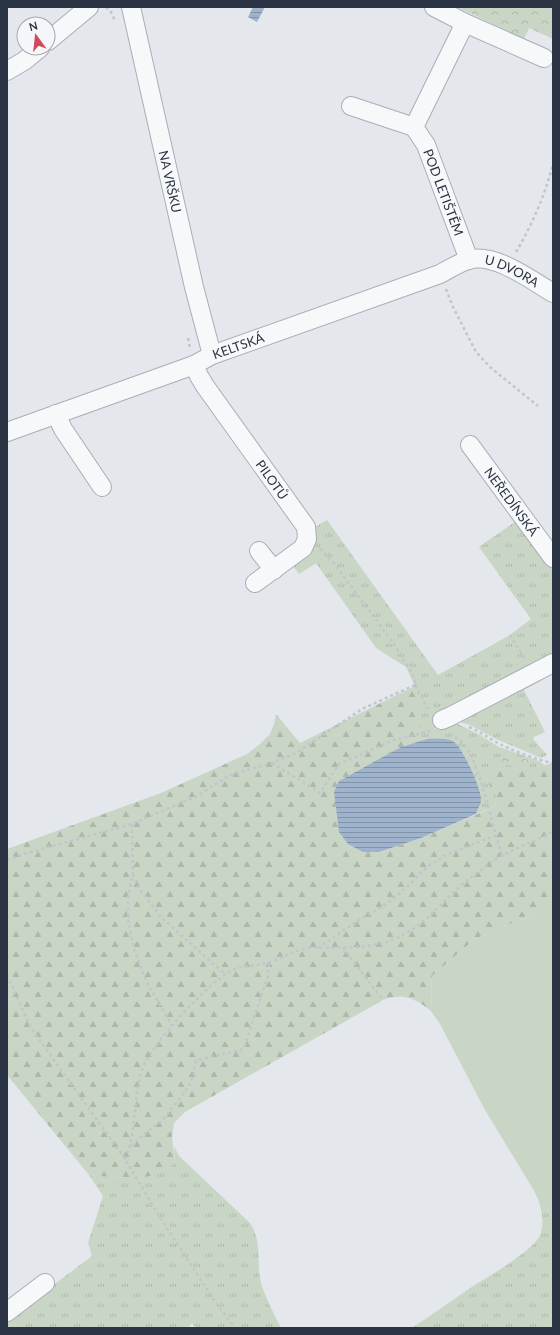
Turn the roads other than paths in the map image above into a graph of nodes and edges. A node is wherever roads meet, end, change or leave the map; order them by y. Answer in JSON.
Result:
{"nodes":[{"id":1,"x":89,"y":7,"type":"edge"},
{"id":2,"x":131,"y":7,"type":"edge"},
{"id":3,"x":434,"y":7,"type":"edge"},
{"id":4,"x":465,"y":23,"type":"junction"},
{"id":5,"x":56,"y":34,"type":"edge"},
{"id":6,"x":30,"y":56,"type":"edge"},
{"id":7,"x":544,"y":58,"type":"dead end"},
{"id":8,"x":7,"y":71,"type":"edge"},
{"id":9,"x":351,"y":106,"type":"dead end"},
{"id":10,"x":414,"y":127,"type":"junction"},
{"id":11,"x":469,"y":260,"type":"junction"},
{"id":12,"x":553,"y":293,"type":"edge"},
{"id":13,"x":212,"y":356,"type":"junction"},
{"id":14,"x":194,"y":365,"type":"junction"},
{"id":15,"x":56,"y":414,"type":"junction"},
{"id":16,"x":7,"y":432,"type":"edge"},
{"id":17,"x":470,"y":445,"type":"dead end"},
{"id":18,"x":102,"y":487,"type":"dead end"},
{"id":19,"x":259,"y":550,"type":"dead end"},
{"id":20,"x":553,"y":558,"type":"edge"},
{"id":21,"x":274,"y":570,"type":"junction"},
{"id":22,"x":255,"y":583,"type":"dead end"},
{"id":23,"x":553,"y":663,"type":"edge"},
{"id":24,"x":444,"y":726,"type":"road end"},
{"id":25,"x":45,"y":1283,"type":"dead end"},
{"id":26,"x":7,"y":1312,"type":"edge"}],
"edges":[{"from":1,"to":5,"type":"street"},
{"from":2,"to":13,"type":"street","name":"NA VRŠKU"},
{"from":3,"to":4,"type":"street"},
{"from":4,"to":7,"type":"street"},
{"from":4,"to":10,"type":"street"},
{"from":6,"to":8,"type":"street"},
{"from":9,"to":10,"type":"street"},
{"from":10,"to":11,"type":"street","name":"POD LETIŠTĚM"},
{"from":11,"to":12,"type":"street","name":"U DVORA"},
{"from":11,"to":13,"type":"street","name":"KELTSKÁ"},
{"from":13,"to":14,"type":"street","name":"KELTSKÁ"},
{"from":14,"to":15,"type":"street","name":"KELTSKÁ"},
{"from":14,"to":21,"type":"street","name":"PILOTŮ"},
{"from":15,"to":16,"type":"street","name":"KELTSKÁ"},
{"from":15,"to":18,"type":"street"},
{"from":17,"to":20,"type":"street","name":"NEŘEDÍNSKÁ"},
{"from":19,"to":21,"type":"street"},
{"from":21,"to":22,"type":"street"},
{"from":23,"to":24,"type":"street"},
{"from":25,"to":26,"type":"street"}]}
